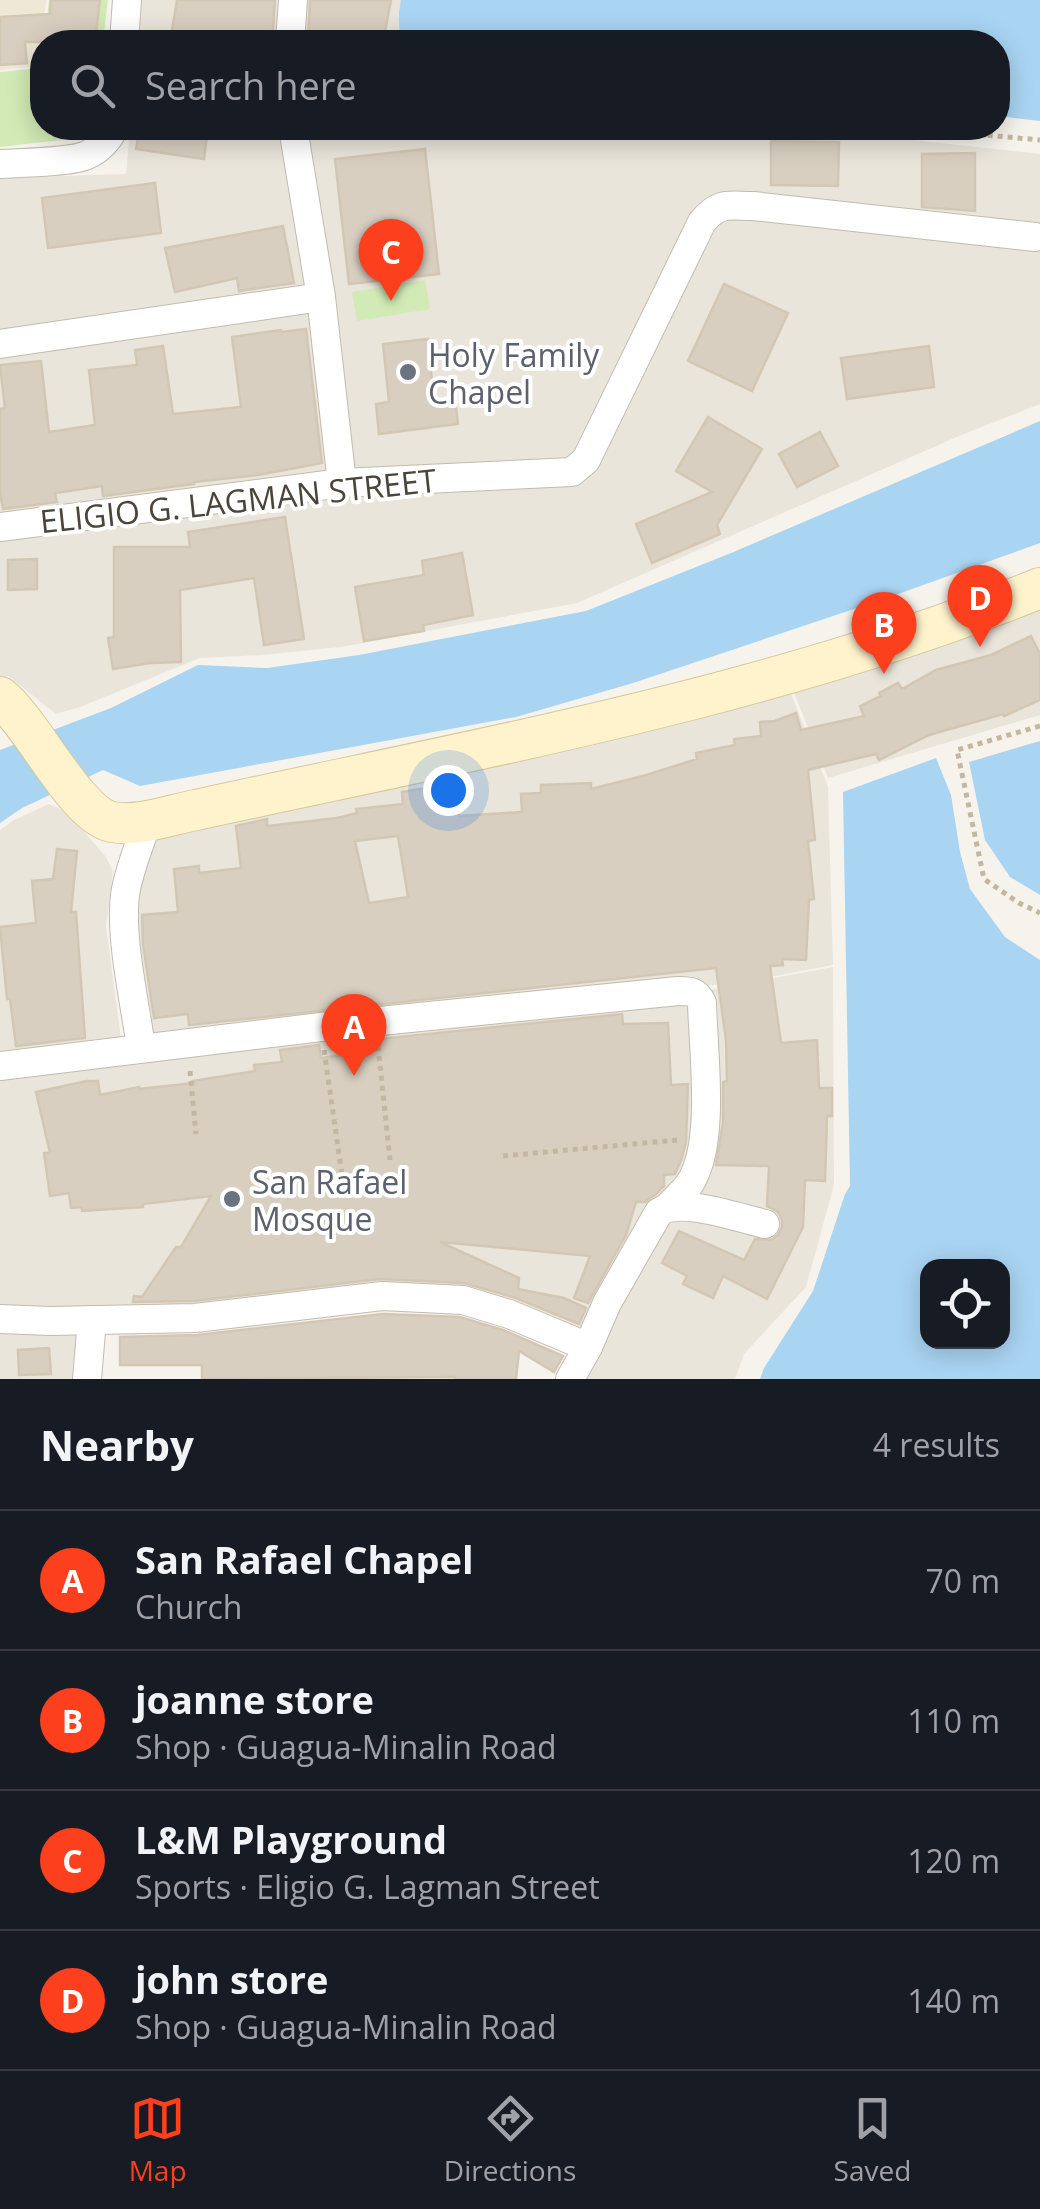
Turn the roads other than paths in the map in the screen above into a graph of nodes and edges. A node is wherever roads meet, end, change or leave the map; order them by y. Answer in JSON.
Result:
{"nodes":[{"id":1,"x":128,"y":0,"type":"edge"},
{"id":2,"x":292,"y":0,"type":"edge"},
{"id":3,"x":125,"y":30,"type":"edge"},
{"id":4,"x":291,"y":30,"type":"edge"},
{"id":5,"x":106,"y":140,"type":"edge"},
{"id":6,"x":295,"y":140,"type":"edge"},
{"id":7,"x":0,"y":164,"type":"edge"},
{"id":8,"x":1036,"y":238,"type":"dead end"},
{"id":9,"x":321,"y":298,"type":"junction"},
{"id":10,"x":0,"y":344,"type":"edge"},
{"id":11,"x":342,"y":482,"type":"junction"},
{"id":12,"x":0,"y":527,"type":"edge"},
{"id":13,"x":1040,"y":588,"type":"edge"},
{"id":14,"x":3,"y":699,"type":"edge"},
{"id":15,"x":148,"y":820,"type":"junction"},
{"id":16,"x":141,"y":1048,"type":"junction"},
{"id":17,"x":0,"y":1066,"type":"edge"},
{"id":18,"x":668,"y":1206,"type":"junction"},
{"id":19,"x":764,"y":1224,"type":"dead end"},
{"id":20,"x":0,"y":1319,"type":"edge"},
{"id":21,"x":92,"y":1320,"type":"junction"},
{"id":22,"x":588,"y":1347,"type":"junction"},
{"id":23,"x":87,"y":1379,"type":"edge"},
{"id":24,"x":570,"y":1379,"type":"edge"}],
"edges":[{"from":1,"to":3,"type":"street"},
{"from":2,"to":4,"type":"street"},
{"from":5,"to":7,"type":"street"},
{"from":6,"to":9,"type":"street"},
{"from":8,"to":11,"type":"street","name":"ELIGIO G. LAGMAN STREET"},
{"from":9,"to":10,"type":"street"},
{"from":9,"to":11,"type":"street"},
{"from":11,"to":12,"type":"street","name":"ELIGIO G. LAGMAN STREET"},
{"from":13,"to":15,"type":"main road"},
{"from":14,"to":15,"type":"main road"},
{"from":15,"to":16,"type":"street"},
{"from":16,"to":17,"type":"street"},
{"from":16,"to":18,"type":"street"},
{"from":18,"to":19,"type":"street"},
{"from":18,"to":22,"type":"street"},
{"from":20,"to":21,"type":"street"},
{"from":21,"to":22,"type":"street"},
{"from":21,"to":23,"type":"street"},
{"from":22,"to":24,"type":"street"}]}
